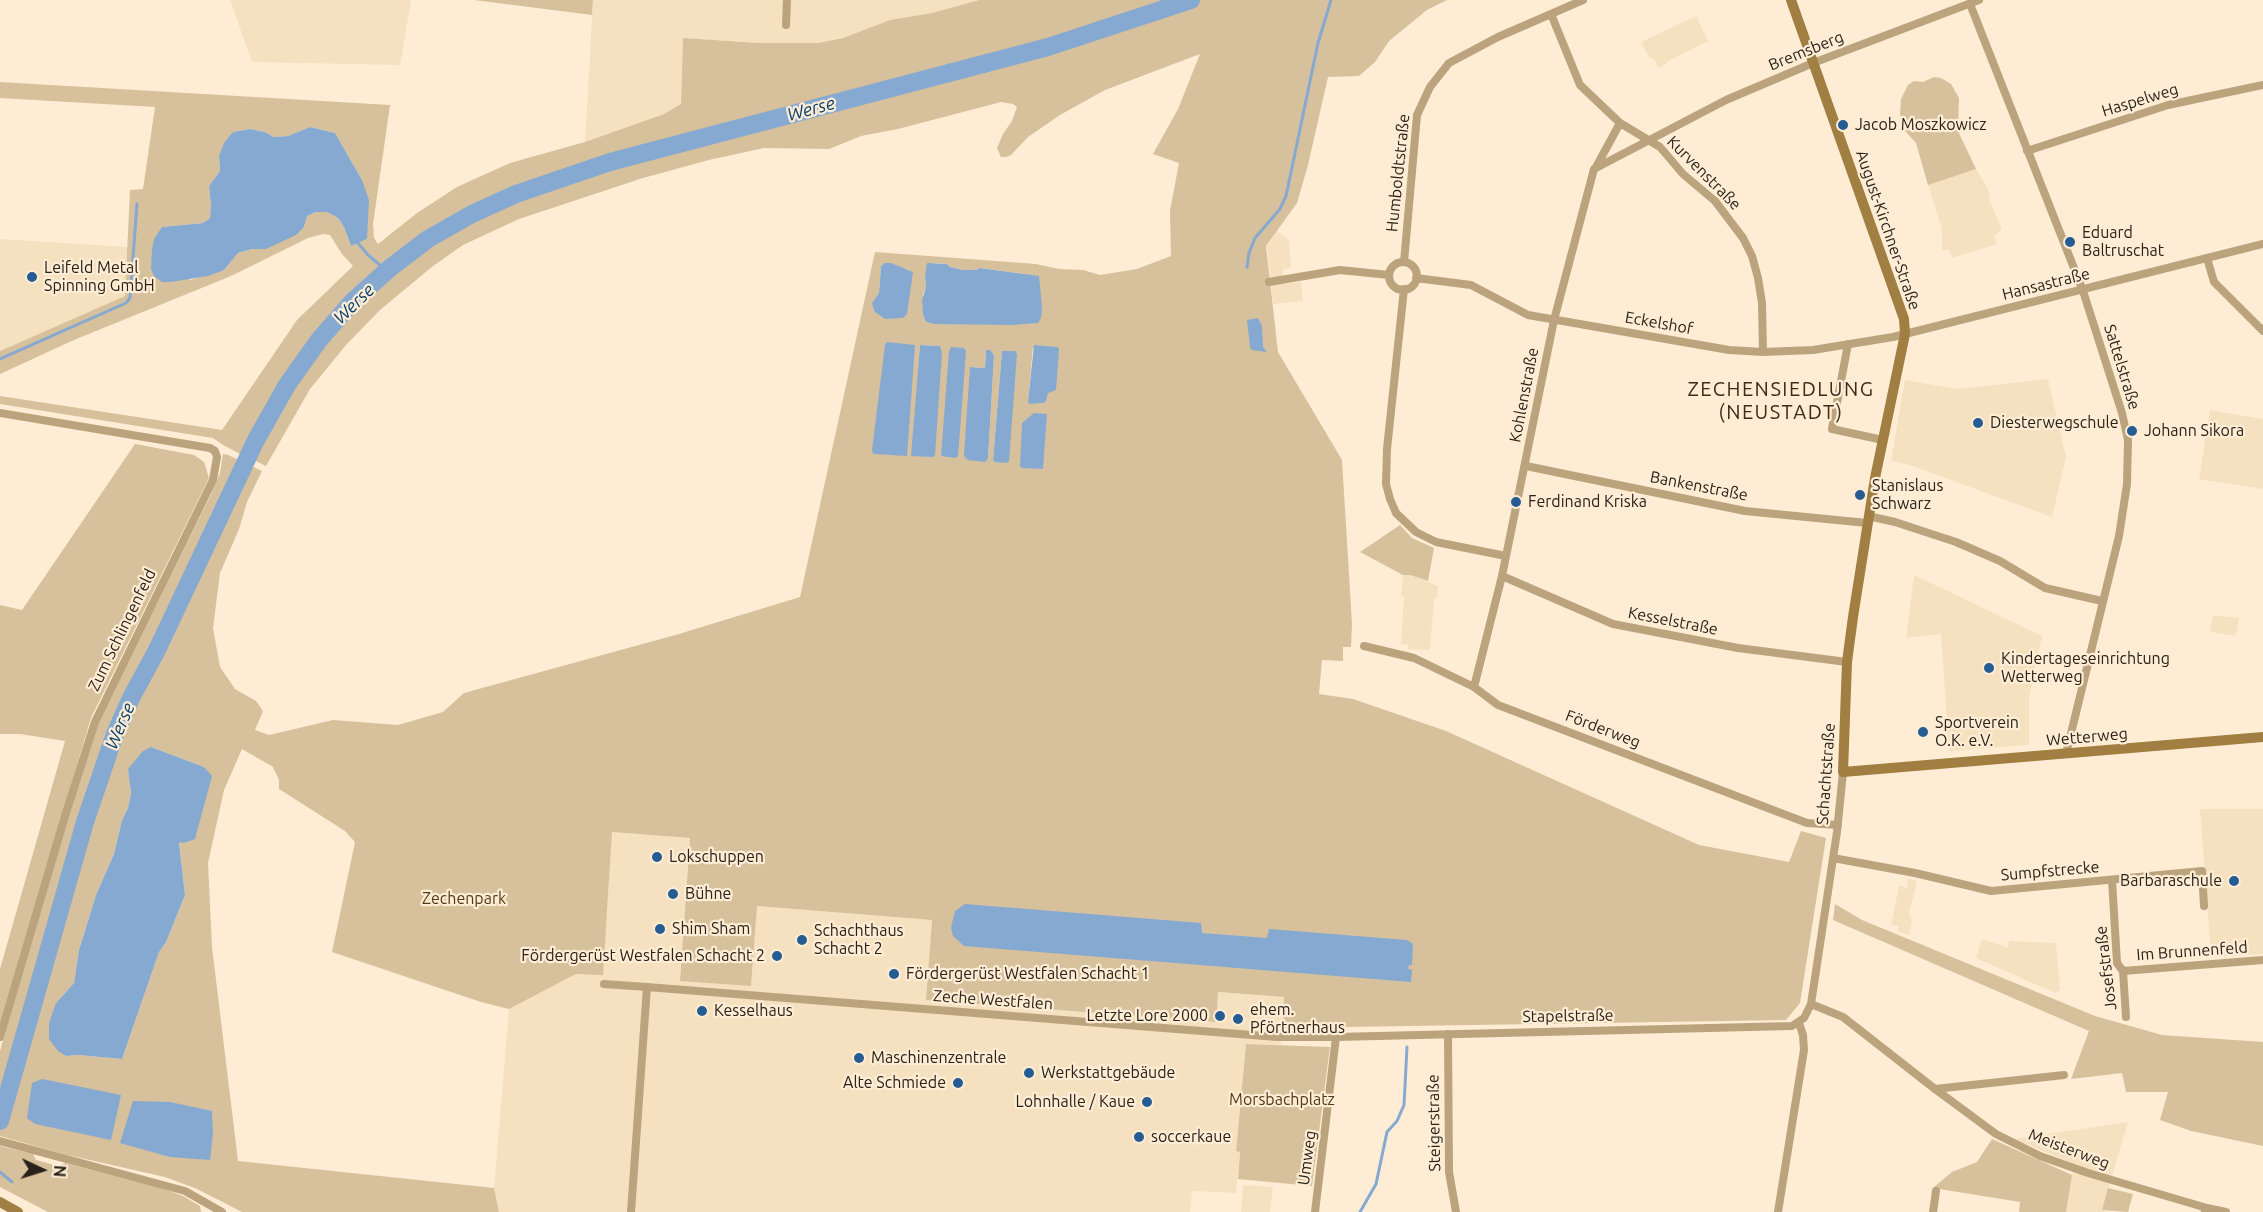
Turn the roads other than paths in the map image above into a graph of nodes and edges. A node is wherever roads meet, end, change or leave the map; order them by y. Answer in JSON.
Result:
{"nodes":[{"id":1,"x":787,"y":0,"type":"edge"},
{"id":2,"x":1583,"y":0,"type":"edge"},
{"id":3,"x":1791,"y":0,"type":"edge"},
{"id":4,"x":1979,"y":0,"type":"edge"},
{"id":5,"x":1970,"y":4,"type":"junction"},
{"id":6,"x":1551,"y":14,"type":"junction"},
{"id":7,"x":786,"y":25,"type":"dead end"},
{"id":8,"x":1814,"y":63,"type":"junction"},
{"id":9,"x":2263,"y":85,"type":"edge"},
{"id":10,"x":1620,"y":123,"type":"junction"},
{"id":11,"x":1649,"y":141,"type":"junction"},
{"id":12,"x":2027,"y":151,"type":"junction"},
{"id":13,"x":1594,"y":170,"type":"junction"},
{"id":14,"x":2263,"y":244,"type":"edge"},
{"id":15,"x":2207,"y":258,"type":"junction"},
{"id":16,"x":1404,"y":262,"type":"junction"},
{"id":17,"x":1389,"y":275,"type":"junction"},
{"id":18,"x":1416,"y":278,"type":"junction"},
{"id":19,"x":1269,"y":282,"type":"dead end"},
{"id":20,"x":1404,"y":290,"type":"junction"},
{"id":21,"x":2083,"y":291,"type":"junction"},
{"id":22,"x":1554,"y":320,"type":"junction"},
{"id":23,"x":2263,"y":331,"type":"edge"},
{"id":24,"x":1905,"y":334,"type":"junction"},
{"id":25,"x":1848,"y":344,"type":"junction"},
{"id":26,"x":1763,"y":352,"type":"junction"},
{"id":27,"x":0,"y":413,"type":"edge"},
{"id":28,"x":1883,"y":440,"type":"junction"},
{"id":29,"x":1526,"y":466,"type":"junction"},
{"id":30,"x":1868,"y":520,"type":"junction"},
{"id":31,"x":1506,"y":556,"type":"junction"},
{"id":32,"x":1502,"y":576,"type":"junction"},
{"id":33,"x":2102,"y":601,"type":"junction"},
{"id":34,"x":1365,"y":646,"type":"dead end"},
{"id":35,"x":1847,"y":662,"type":"junction"},
{"id":36,"x":1474,"y":687,"type":"junction"},
{"id":37,"x":2263,"y":737,"type":"edge"},
{"id":38,"x":2066,"y":754,"type":"junction"},
{"id":39,"x":1843,"y":772,"type":"junction"},
{"id":40,"x":1838,"y":825,"type":"junction"},
{"id":41,"x":1833,"y":858,"type":"junction"},
{"id":42,"x":2112,"y":880,"type":"junction"},
{"id":43,"x":2204,"y":906,"type":"dead end"},
{"id":44,"x":2263,"y":960,"type":"edge"},
{"id":45,"x":2123,"y":971,"type":"junction"},
{"id":46,"x":604,"y":984,"type":"dead end"},
{"id":47,"x":647,"y":987,"type":"junction"},
{"id":48,"x":1811,"y":1004,"type":"junction"},
{"id":49,"x":2127,"y":1017,"type":"dead end"},
{"id":50,"x":1799,"y":1023,"type":"junction"},
{"id":51,"x":1448,"y":1034,"type":"junction"},
{"id":52,"x":0,"y":1037,"type":"edge"},
{"id":53,"x":1336,"y":1037,"type":"junction"},
{"id":54,"x":2064,"y":1075,"type":"dead end"},
{"id":55,"x":1935,"y":1089,"type":"junction"},
{"id":56,"x":4,"y":1142,"type":"edge"},
{"id":57,"x":1936,"y":1191,"type":"dead end"},
{"id":58,"x":2206,"y":1210,"type":"edge"},
{"id":59,"x":222,"y":1212,"type":"edge"},
{"id":60,"x":631,"y":1212,"type":"edge"},
{"id":61,"x":1315,"y":1212,"type":"edge"},
{"id":62,"x":1456,"y":1212,"type":"edge"},
{"id":63,"x":1778,"y":1212,"type":"edge"},
{"id":64,"x":1933,"y":1212,"type":"edge"},
{"id":65,"x":2226,"y":1212,"type":"edge"}],
"edges":[{"from":1,"to":7,"type":"street"},
{"from":2,"to":6,"type":"street","name":"Humboldtstraße"},
{"from":3,"to":8,"type":"street","name":"August-Kirchner-Straße"},
{"from":4,"to":5,"type":"street","name":"Bremsberg"},
{"from":5,"to":8,"type":"street","name":"Bremsberg"},
{"from":5,"to":12,"type":"street","name":"Sattelstraße"},
{"from":6,"to":10,"type":"street","name":"Kurvenstraße"},
{"from":6,"to":16,"type":"street","name":"Humboldtstraße"},
{"from":8,"to":11,"type":"street","name":"Bremsberg"},
{"from":8,"to":24,"type":"street","name":"August-Kirchner-Straße"},
{"from":9,"to":12,"type":"street","name":"Haspelweg"},
{"from":10,"to":11,"type":"street","name":"Kurvenstraße"},
{"from":10,"to":13,"type":"street","name":"Kohlenstraße"},
{"from":11,"to":13,"type":"street"},
{"from":11,"to":26,"type":"street","name":"Kurvenstraße"},
{"from":12,"to":21,"type":"street","name":"Sattelstraße"},
{"from":13,"to":22,"type":"street","name":"Kohlenstraße"},
{"from":14,"to":15,"type":"street","name":"Hansastraße"},
{"from":15,"to":21,"type":"street","name":"Hansastraße"},
{"from":15,"to":23,"type":"street"},
{"from":16,"to":17,"type":"street"},
{"from":16,"to":18,"type":"street"},
{"from":17,"to":19,"type":"street"},
{"from":17,"to":20,"type":"street"},
{"from":18,"to":20,"type":"street"},
{"from":18,"to":22,"type":"street","name":"Eckelshof"},
{"from":20,"to":31,"type":"street"},
{"from":21,"to":24,"type":"street","name":"Hansastraße"},
{"from":21,"to":33,"type":"street","name":"Sattelstraße"},
{"from":22,"to":26,"type":"street","name":"Eckelshof"},
{"from":22,"to":29,"type":"street","name":"Kohlenstraße"},
{"from":24,"to":25,"type":"street","name":"Eckelshof"},
{"from":24,"to":28,"type":"street","name":"Schachtstraße"},
{"from":25,"to":26,"type":"street","name":"Eckelshof"},
{"from":25,"to":28,"type":"street"},
{"from":27,"to":52,"type":"street","name":"Zum Schlingenfeld"},
{"from":28,"to":30,"type":"street","name":"Schachtstraße"},
{"from":29,"to":30,"type":"street","name":"Bankenstraße"},
{"from":29,"to":31,"type":"street","name":"Kohlenstraße"},
{"from":30,"to":33,"type":"street","name":"Bankenstraße"},
{"from":30,"to":35,"type":"street","name":"Schachtstraße"},
{"from":31,"to":32,"type":"street","name":"Kohlenstraße"},
{"from":32,"to":35,"type":"street","name":"Kesselstraße"},
{"from":32,"to":36,"type":"street","name":"Kohlenstraße"},
{"from":33,"to":38,"type":"street","name":"Sattelstraße"},
{"from":34,"to":36,"type":"street","name":"Förderweg"},
{"from":35,"to":39,"type":"street","name":"Schachtstraße"},
{"from":36,"to":40,"type":"street","name":"Förderweg"},
{"from":37,"to":38,"type":"street","name":"Wetterweg"},
{"from":38,"to":39,"type":"street","name":"Wetterweg"},
{"from":39,"to":40,"type":"street","name":"Schachtstraße"},
{"from":40,"to":41,"type":"street","name":"Schachtstraße"},
{"from":41,"to":42,"type":"street","name":"Sumpfstrecke"},
{"from":41,"to":48,"type":"street","name":"Schachtstraße"},
{"from":42,"to":43,"type":"street","name":"Sumpfstrecke"},
{"from":42,"to":45,"type":"street","name":"Josefstraße"},
{"from":44,"to":45,"type":"street","name":"Im Brunnenfeld"},
{"from":45,"to":49,"type":"street","name":"Josefstraße"},
{"from":46,"to":47,"type":"street","name":"Zeche Westfalen"},
{"from":47,"to":53,"type":"street","name":"Zeche Westfalen"},
{"from":47,"to":60,"type":"street"},
{"from":48,"to":50,"type":"street","name":"Schachtstraße"},
{"from":48,"to":55,"type":"street","name":"Meisterweg"},
{"from":50,"to":51,"type":"street","name":"Stapelstraße"},
{"from":50,"to":63,"type":"street"},
{"from":51,"to":53,"type":"street","name":"Stapelstraße"},
{"from":51,"to":62,"type":"street","name":"Steigerstraße"},
{"from":53,"to":61,"type":"street","name":"Umweg"},
{"from":54,"to":55,"type":"street"},
{"from":55,"to":58,"type":"street","name":"Meisterweg"},
{"from":56,"to":59,"type":"street"},
{"from":57,"to":64,"type":"street"},
{"from":58,"to":65,"type":"street","name":"Meisterweg"}]}
